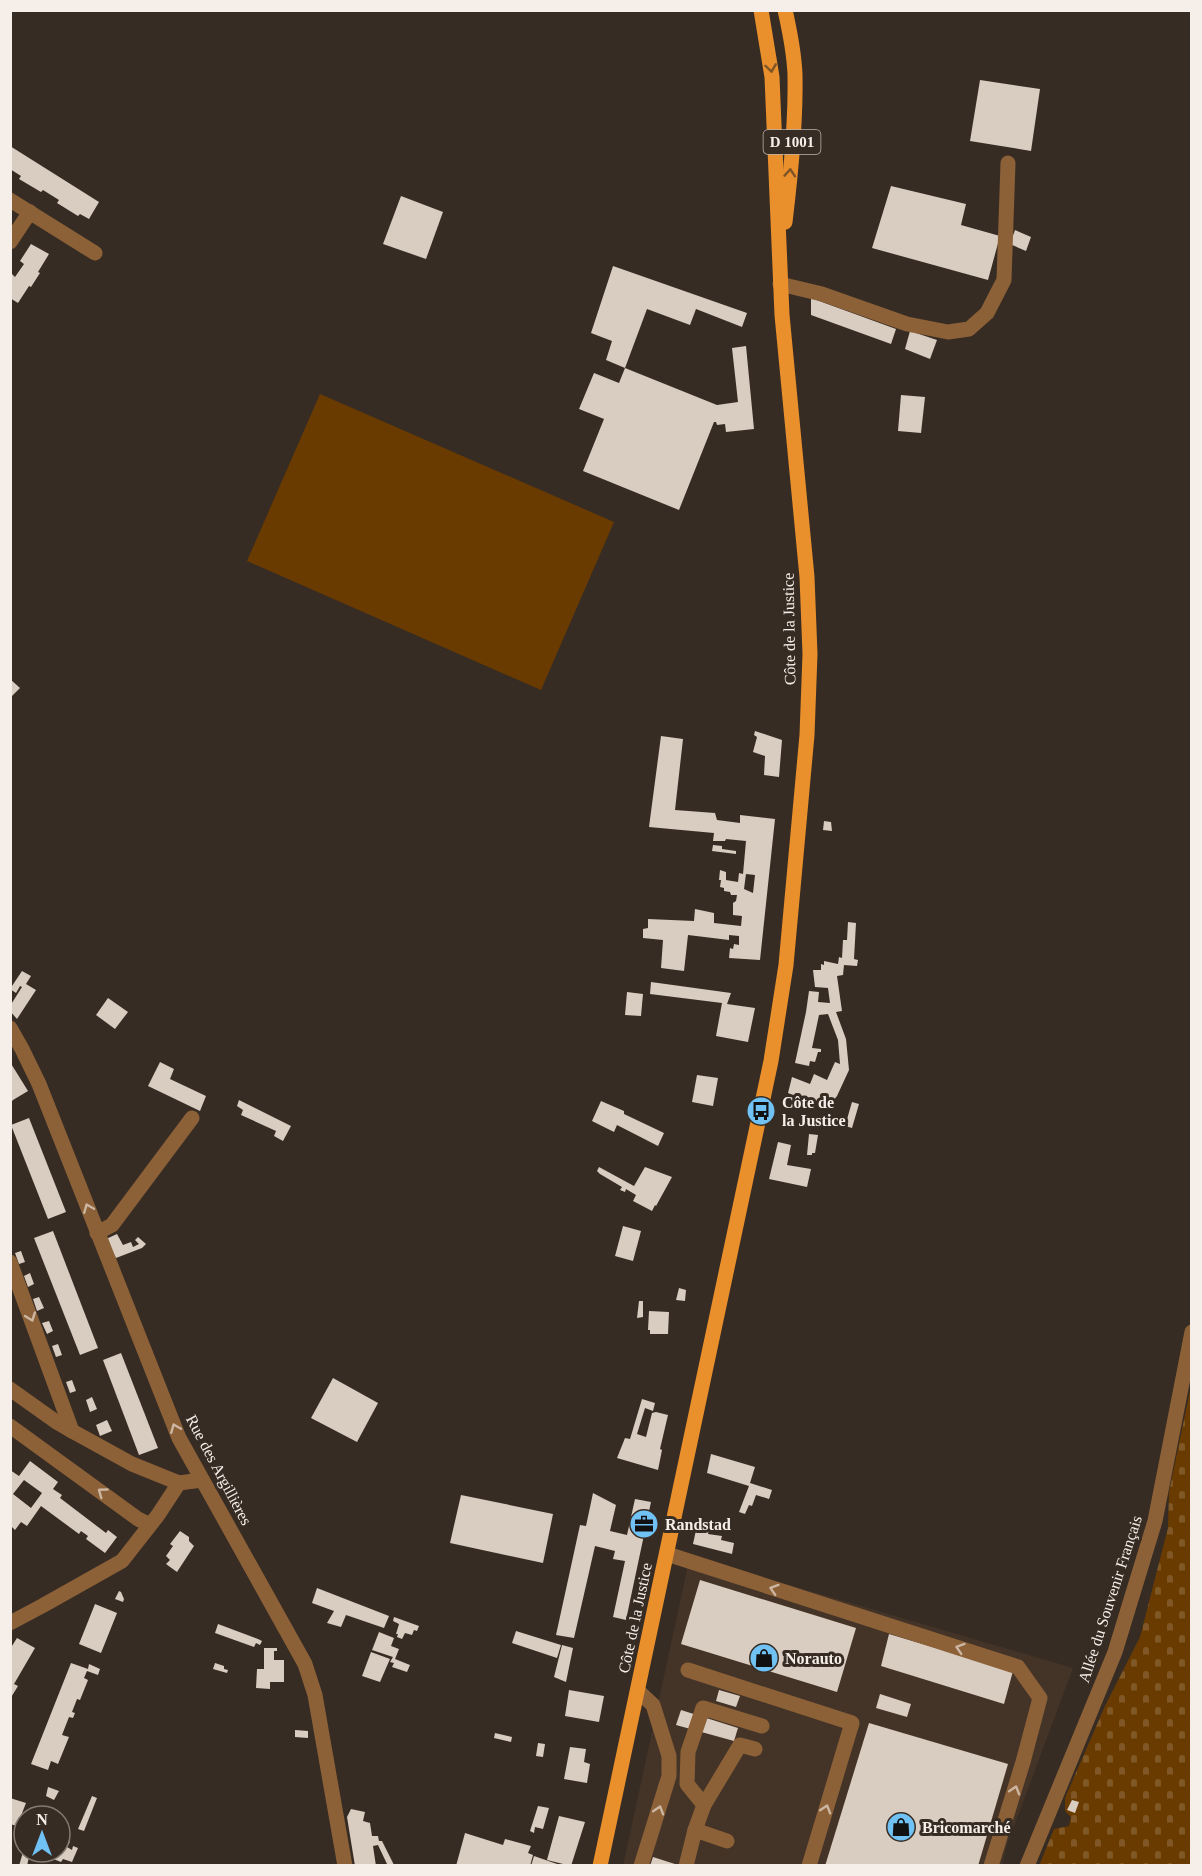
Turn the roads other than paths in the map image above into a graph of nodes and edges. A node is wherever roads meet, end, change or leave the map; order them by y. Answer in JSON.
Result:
{"nodes":[{"id":1,"x":761,"y":10,"type":"edge"},
{"id":2,"x":785,"y":10,"type":"edge"},
{"id":3,"x":1008,"y":163,"type":"dead end"},
{"id":4,"x":10,"y":200,"type":"edge"},
{"id":5,"x":30,"y":212,"type":"junction"},
{"id":6,"x":10,"y":243,"type":"edge"},
{"id":7,"x":95,"y":253,"type":"dead end"},
{"id":8,"x":780,"y":278,"type":"junction"},
{"id":9,"x":10,"y":1028,"type":"edge"},
{"id":10,"x":192,"y":1118,"type":"dead end"},
{"id":11,"x":98,"y":1233,"type":"junction"},
{"id":12,"x":10,"y":1262,"type":"edge"},
{"id":13,"x":16,"y":1286,"type":"edge"},
{"id":14,"x":1191,"y":1332,"type":"edge"},
{"id":15,"x":10,"y":1389,"type":"edge"},
{"id":16,"x":10,"y":1426,"type":"edge"},
{"id":17,"x":72,"y":1431,"type":"junction"},
{"id":18,"x":202,"y":1480,"type":"junction"},
{"id":19,"x":179,"y":1483,"type":"junction"},
{"id":20,"x":150,"y":1525,"type":"junction"},
{"id":21,"x":667,"y":1554,"type":"junction"},
{"id":22,"x":10,"y":1623,"type":"edge"},
{"id":23,"x":688,"y":1670,"type":"dead end"},
{"id":24,"x":638,"y":1691,"type":"junction"},
{"id":25,"x":747,"y":1721,"type":"junction"},
{"id":26,"x":762,"y":1726,"type":"dead end"},
{"id":27,"x":740,"y":1744,"type":"junction"},
{"id":28,"x":755,"y":1749,"type":"dead end"},
{"id":29,"x":704,"y":1805,"type":"junction"},
{"id":30,"x":695,"y":1830,"type":"junction"},
{"id":31,"x":727,"y":1841,"type":"dead end"},
{"id":32,"x":345,"y":1866,"type":"edge"},
{"id":33,"x":600,"y":1866,"type":"edge"},
{"id":34,"x":641,"y":1866,"type":"edge"},
{"id":35,"x":686,"y":1866,"type":"edge"},
{"id":36,"x":809,"y":1866,"type":"edge"},
{"id":37,"x":991,"y":1866,"type":"edge"},
{"id":38,"x":1027,"y":1866,"type":"edge"}],
"edges":[{"from":1,"to":8,"type":"main road","name":"Côte de la Justice","number":"D 1001","one_way":true},
{"from":8,"to":2,"type":"main road","name":"Côte de la Justice","number":"D 1001","one_way":true},
{"from":3,"to":8,"type":"street"},
{"from":4,"to":5,"type":"street"},
{"from":5,"to":6,"type":"street"},
{"from":5,"to":7,"type":"street"},
{"from":8,"to":21,"type":"main road","name":"Côte de la Justice","number":"D 1001"},
{"from":11,"to":9,"type":"street","name":"Rue des Argillières","one_way":true},
{"from":10,"to":11,"type":"street"},
{"from":18,"to":11,"type":"street","name":"Rue des Argillières","one_way":true},
{"from":12,"to":13,"type":"street"},
{"from":13,"to":17,"type":"street","one_way":true},
{"from":14,"to":38,"type":"street","name":"Allée du Souvenir Français"},
{"from":15,"to":17,"type":"street"},
{"from":20,"to":16,"type":"street","one_way":true},
{"from":17,"to":19,"type":"street"},
{"from":18,"to":19,"type":"street"},
{"from":18,"to":32,"type":"street","name":"Rue des Argillières"},
{"from":19,"to":20,"type":"street"},
{"from":20,"to":22,"type":"street"},
{"from":21,"to":24,"type":"main road","name":"Côte de la Justice","number":"D 1001"},
{"from":37,"to":21,"type":"street","one_way":true},
{"from":36,"to":23,"type":"street","one_way":true},
{"from":24,"to":33,"type":"main road","name":"Côte de la Justice","number":"D 1001"},
{"from":34,"to":24,"type":"street","one_way":true},
{"from":25,"to":26,"type":"street"},
{"from":25,"to":27,"type":"street"},
{"from":25,"to":29,"type":"street"},
{"from":27,"to":28,"type":"street"},
{"from":27,"to":29,"type":"street"},
{"from":29,"to":30,"type":"street"},
{"from":30,"to":31,"type":"street"},
{"from":30,"to":35,"type":"street"}]}
